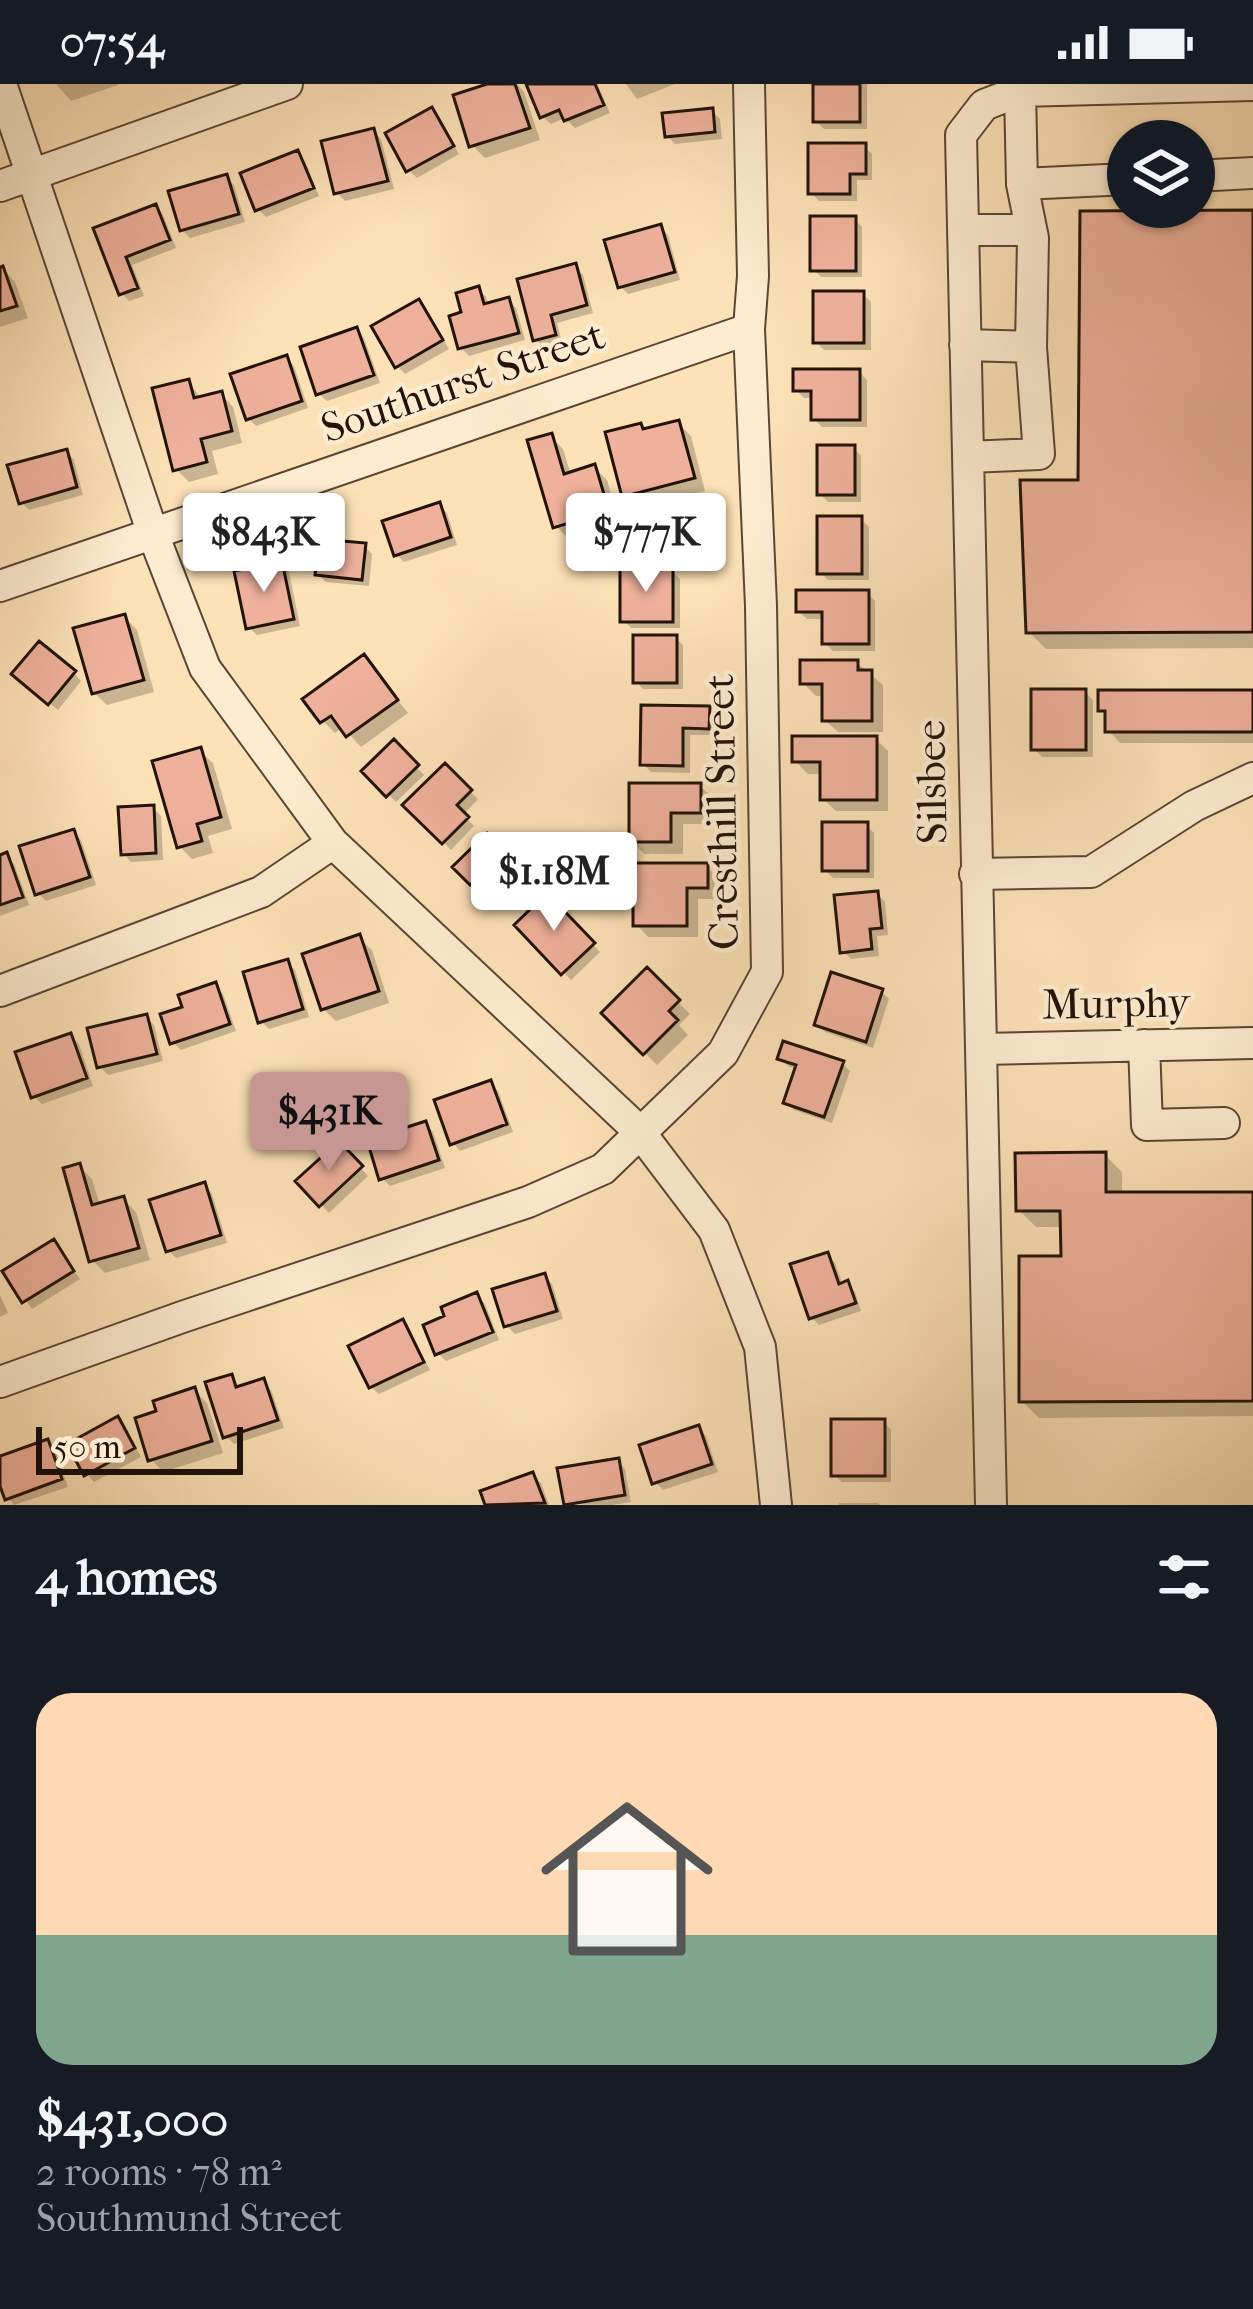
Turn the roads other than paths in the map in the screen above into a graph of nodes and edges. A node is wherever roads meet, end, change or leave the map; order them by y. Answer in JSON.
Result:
{"nodes":[{"id":1,"x":1,"y":84,"type":"edge"},
{"id":2,"x":287,"y":84,"type":"edge"},
{"id":3,"x":749,"y":84,"type":"edge"},
{"id":4,"x":1253,"y":85,"type":"edge"},
{"id":5,"x":1020,"y":91,"type":"junction"},
{"id":6,"x":1253,"y":173,"type":"edge"},
{"id":7,"x":32,"y":175,"type":"junction"},
{"id":8,"x":1215,"y":175,"type":"edge"},
{"id":9,"x":1107,"y":180,"type":"edge"},
{"id":10,"x":1022,"y":184,"type":"junction"},
{"id":11,"x":0,"y":186,"type":"edge"},
{"id":12,"x":963,"y":230,"type":"junction"},
{"id":13,"x":1031,"y":230,"type":"junction"},
{"id":14,"x":749,"y":329,"type":"junction"},
{"id":15,"x":965,"y":345,"type":"junction"},
{"id":16,"x":1031,"y":346,"type":"junction"},
{"id":17,"x":968,"y":458,"type":"junction"},
{"id":18,"x":153,"y":534,"type":"junction"},
{"id":19,"x":0,"y":586,"type":"edge"},
{"id":20,"x":1253,"y":778,"type":"edge"},
{"id":21,"x":333,"y":843,"type":"junction"},
{"id":22,"x":976,"y":874,"type":"junction"},
{"id":23,"x":0,"y":991,"type":"edge"},
{"id":24,"x":1253,"y":1043,"type":"edge"},
{"id":25,"x":1144,"y":1045,"type":"junction"},
{"id":26,"x":982,"y":1049,"type":"junction"},
{"id":27,"x":1225,"y":1123,"type":"dead end"},
{"id":28,"x":639,"y":1131,"type":"junction"},
{"id":29,"x":0,"y":1382,"type":"edge"},
{"id":30,"x":776,"y":1505,"type":"edge"},
{"id":31,"x":991,"y":1505,"type":"edge"}],
"edges":[{"from":1,"to":7,"type":"street"},
{"from":2,"to":7,"type":"street"},
{"from":3,"to":14,"type":"street","name":"Cresthill Street"},
{"from":4,"to":5,"type":"street"},
{"from":5,"to":10,"type":"street"},
{"from":5,"to":12,"type":"street","name":"Silsbee"},
{"from":6,"to":8,"type":"street"},
{"from":7,"to":11,"type":"street"},
{"from":7,"to":18,"type":"street"},
{"from":9,"to":10,"type":"street"},
{"from":10,"to":13,"type":"street"},
{"from":12,"to":13,"type":"street"},
{"from":12,"to":15,"type":"street","name":"Silsbee"},
{"from":13,"to":16,"type":"street"},
{"from":14,"to":18,"type":"street","name":"Southurst Street"},
{"from":14,"to":28,"type":"street","name":"Cresthill Street"},
{"from":15,"to":16,"type":"street"},
{"from":15,"to":17,"type":"street","name":"Silsbee"},
{"from":16,"to":17,"type":"street"},
{"from":17,"to":22,"type":"street","name":"Silsbee"},
{"from":18,"to":19,"type":"street","name":"Southurst Street"},
{"from":18,"to":21,"type":"street"},
{"from":20,"to":22,"type":"street"},
{"from":21,"to":23,"type":"street"},
{"from":21,"to":28,"type":"street"},
{"from":22,"to":26,"type":"street","name":"Silsbee"},
{"from":24,"to":25,"type":"street","name":"Murphy"},
{"from":25,"to":26,"type":"street","name":"Murphy"},
{"from":25,"to":27,"type":"street"},
{"from":26,"to":31,"type":"street","name":"Silsbee"},
{"from":28,"to":29,"type":"street","name":"Cresthill Street"},
{"from":28,"to":30,"type":"street"}]}
